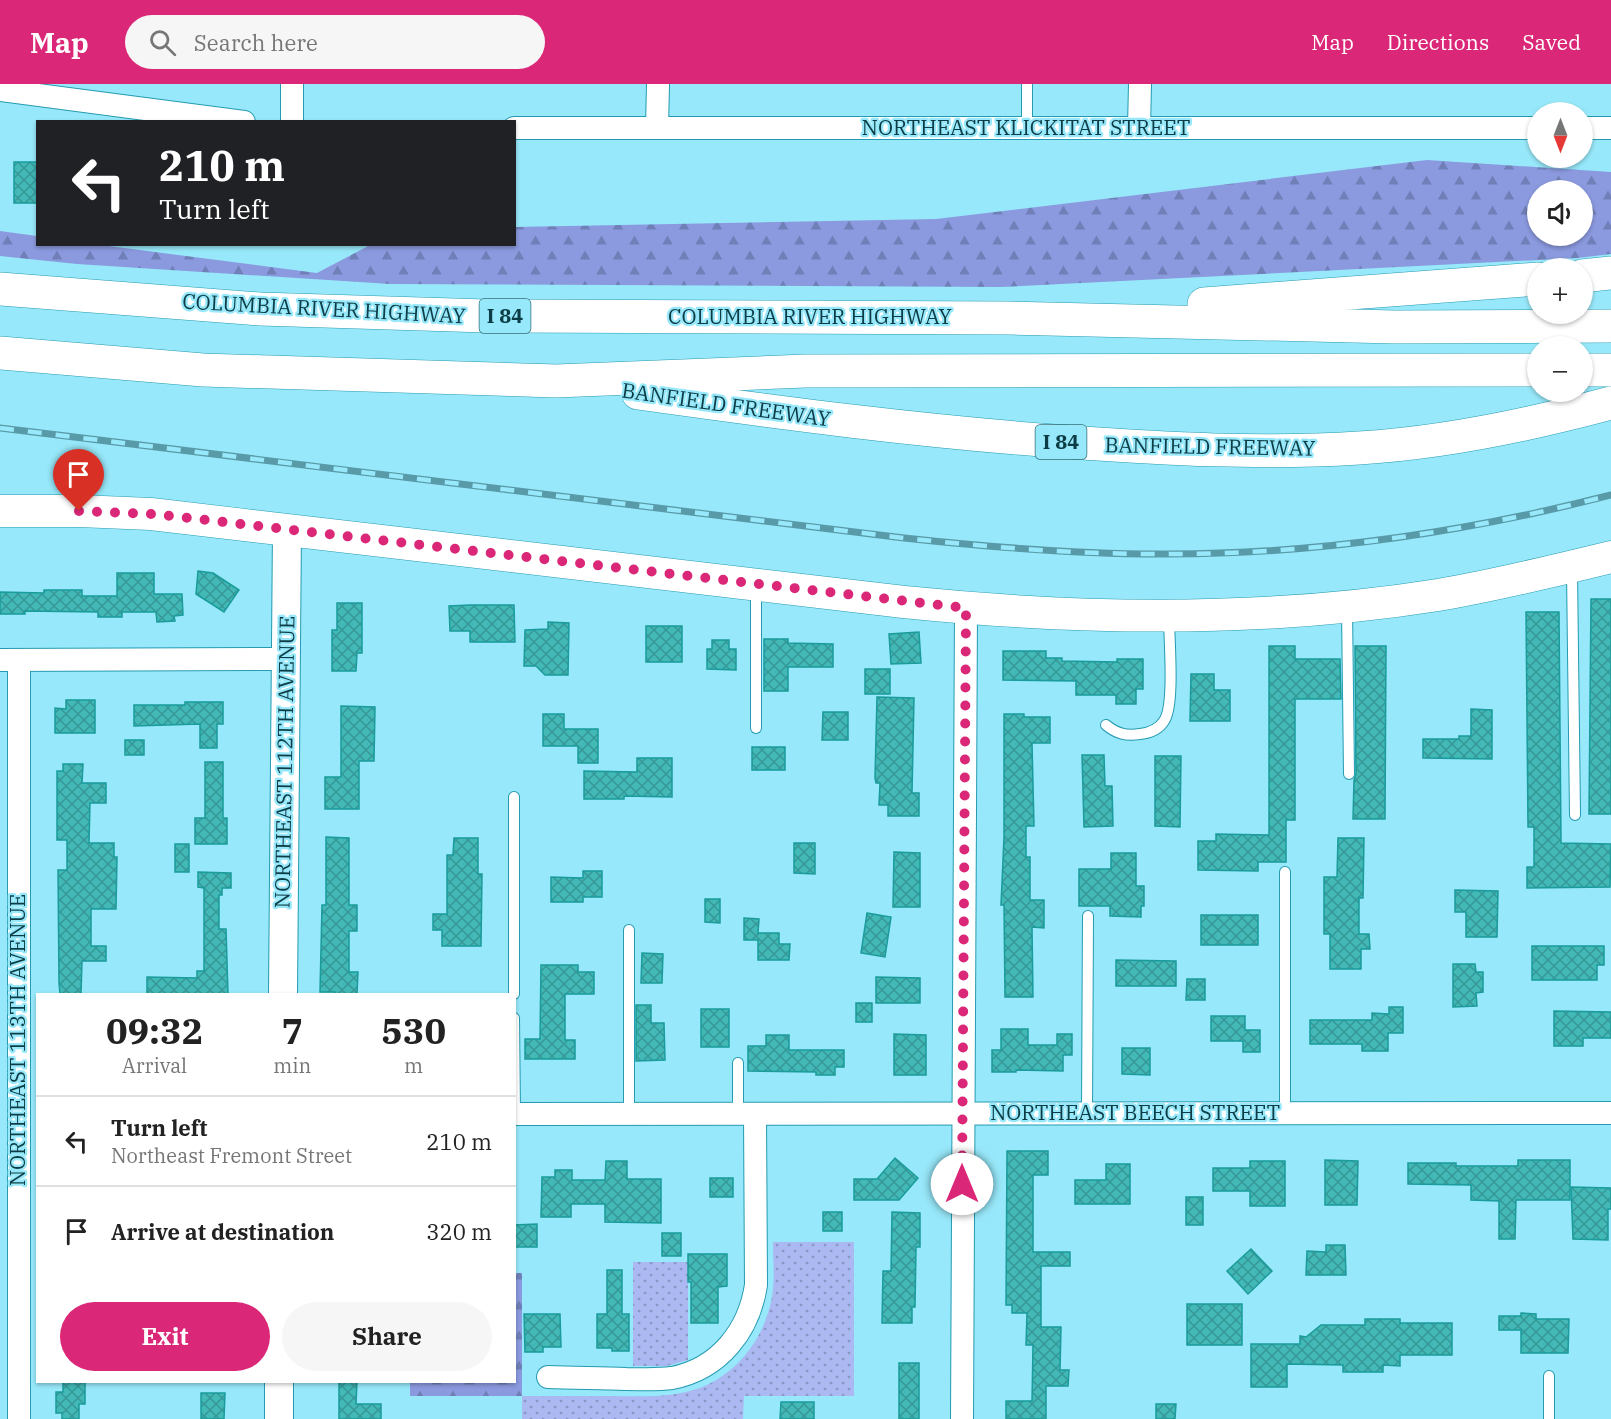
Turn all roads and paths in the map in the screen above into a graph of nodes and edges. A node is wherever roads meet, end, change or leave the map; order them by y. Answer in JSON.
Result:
{"nodes":[{"id":1,"x":292,"y":84,"type":"edge"},
{"id":2,"x":658,"y":84,"type":"edge"},
{"id":3,"x":1027,"y":84,"type":"edge"},
{"id":4,"x":1140,"y":84,"type":"edge"},
{"id":5,"x":0,"y":90,"type":"edge"},
{"id":6,"x":229,"y":120,"type":"edge"},
{"id":7,"x":292,"y":120,"type":"edge"},
{"id":8,"x":516,"y":128,"type":"edge"},
{"id":9,"x":657,"y":128,"type":"junction"},
{"id":10,"x":1027,"y":128,"type":"junction"},
{"id":11,"x":1139,"y":128,"type":"junction"},
{"id":12,"x":1527,"y":128,"type":"edge"},
{"id":13,"x":1593,"y":128,"type":"edge"},
{"id":14,"x":1611,"y":128,"type":"edge"},
{"id":15,"x":1611,"y":273,"type":"edge"},
{"id":16,"x":1593,"y":275,"type":"edge"},
{"id":17,"x":1527,"y":280,"type":"edge"},
{"id":18,"x":0,"y":289,"type":"edge"},
{"id":19,"x":1008,"y":318,"type":"junction"},
{"id":20,"x":1611,"y":326,"type":"edge"},
{"id":21,"x":0,"y":353,"type":"edge"},
{"id":22,"x":1527,"y":370,"type":"edge"},
{"id":23,"x":1593,"y":370,"type":"edge"},
{"id":24,"x":1611,"y":370,"type":"edge"},
{"id":25,"x":556,"y":381,"type":"junction"},
{"id":26,"x":1611,"y":403,"type":"edge"},
{"id":27,"x":0,"y":511,"type":"edge"},
{"id":28,"x":287,"y":529,"type":"junction"},
{"id":29,"x":1611,"y":557,"type":"edge"},
{"id":30,"x":1572,"y":566,"type":"junction"},
{"id":31,"x":756,"y":584,"type":"junction"},
{"id":32,"x":1347,"y":606,"type":"junction"},
{"id":33,"x":966,"y":608,"type":"junction"},
{"id":34,"x":1169,"y":615,"type":"junction"},
{"id":35,"x":286,"y":659,"type":"junction"},
{"id":36,"x":9,"y":660,"type":"edge"},
{"id":37,"x":1106,"y":725,"type":"dead end"},
{"id":38,"x":756,"y":728,"type":"dead end"},
{"id":39,"x":1349,"y":774,"type":"dead end"},
{"id":40,"x":514,"y":798,"type":"dead end"},
{"id":41,"x":1575,"y":815,"type":"dead end"},
{"id":42,"x":1285,"y":872,"type":"dead end"},
{"id":43,"x":1088,"y":916,"type":"dead end"},
{"id":44,"x":628,"y":930,"type":"dead end"},
{"id":45,"x":283,"y":993,"type":"edge"},
{"id":46,"x":514,"y":993,"type":"edge"},
{"id":47,"x":738,"y":1063,"type":"dead end"},
{"id":48,"x":962,"y":1113,"type":"junction"},
{"id":49,"x":1087,"y":1113,"type":"junction"},
{"id":50,"x":1285,"y":1113,"type":"junction"},
{"id":51,"x":1611,"y":1113,"type":"edge"},
{"id":52,"x":516,"y":1114,"type":"edge"},
{"id":53,"x":629,"y":1114,"type":"junction"},
{"id":54,"x":746,"y":1114,"type":"junction"},
{"id":55,"x":1549,"y":1376,"type":"dead end"},
{"id":56,"x":548,"y":1377,"type":"dead end"},
{"id":57,"x":279,"y":1383,"type":"edge"},
{"id":58,"x":20,"y":1419,"type":"edge"},
{"id":59,"x":279,"y":1419,"type":"edge"},
{"id":60,"x":962,"y":1419,"type":"edge"},
{"id":61,"x":1549,"y":1419,"type":"edge"}],
"edges":[{"from":1,"to":7,"type":"street"},
{"from":2,"to":9,"type":"street"},
{"from":3,"to":10,"type":"lane"},
{"from":4,"to":11,"type":"street"},
{"from":5,"to":6,"type":"street"},
{"from":8,"to":9,"type":"street","name":"NORTHEAST KLICKITAT STREET"},
{"from":9,"to":10,"type":"street","name":"NORTHEAST KLICKITAT STREET"},
{"from":10,"to":11,"type":"street","name":"NORTHEAST KLICKITAT STREET"},
{"from":11,"to":12,"type":"street","name":"NORTHEAST KLICKITAT STREET"},
{"from":13,"to":14,"type":"street"},
{"from":15,"to":16,"type":"highway"},
{"from":17,"to":19,"type":"highway","number":"I 84"},
{"from":18,"to":19,"type":"highway","name":"COLUMBIA RIVER HIGHWAY","number":"I 84"},
{"from":19,"to":20,"type":"highway"},
{"from":21,"to":25,"type":"highway","number":"I 84"},
{"from":22,"to":25,"type":"highway"},
{"from":23,"to":24,"type":"highway"},
{"from":25,"to":26,"type":"highway","name":"BANFIELD FREEWAY","number":"I 84"},
{"from":27,"to":28,"type":"main road"},
{"from":28,"to":31,"type":"main road"},
{"from":28,"to":35,"type":"street","name":"NORTHEAST 112TH AVENUE"},
{"from":29,"to":30,"type":"main road"},
{"from":30,"to":32,"type":"main road"},
{"from":30,"to":41,"type":"lane"},
{"from":31,"to":33,"type":"main road"},
{"from":31,"to":38,"type":"lane"},
{"from":32,"to":34,"type":"main road"},
{"from":32,"to":39,"type":"lane"},
{"from":33,"to":34,"type":"main road"},
{"from":33,"to":48,"type":"street"},
{"from":34,"to":37,"type":"lane"},
{"from":35,"to":36,"type":"street"},
{"from":35,"to":45,"type":"street","name":"NORTHEAST 112TH AVENUE"},
{"from":36,"to":58,"type":"street","name":"NORTHEAST 113TH AVENUE"},
{"from":40,"to":46,"type":"lane"},
{"from":42,"to":50,"type":"lane"},
{"from":43,"to":49,"type":"lane"},
{"from":44,"to":53,"type":"lane"},
{"from":47,"to":54,"type":"lane"},
{"from":48,"to":49,"type":"street","name":"NORTHEAST BEECH STREET"},
{"from":48,"to":54,"type":"street","name":"NORTHEAST BEECH STREET"},
{"from":48,"to":60,"type":"street"},
{"from":49,"to":50,"type":"street","name":"NORTHEAST BEECH STREET"},
{"from":50,"to":51,"type":"street","name":"NORTHEAST BEECH STREET"},
{"from":52,"to":53,"type":"street","name":"NORTHEAST BEECH STREET"},
{"from":53,"to":54,"type":"street","name":"NORTHEAST BEECH STREET"},
{"from":54,"to":56,"type":"street"},
{"from":55,"to":61,"type":"lane"},
{"from":57,"to":59,"type":"street"}]}
